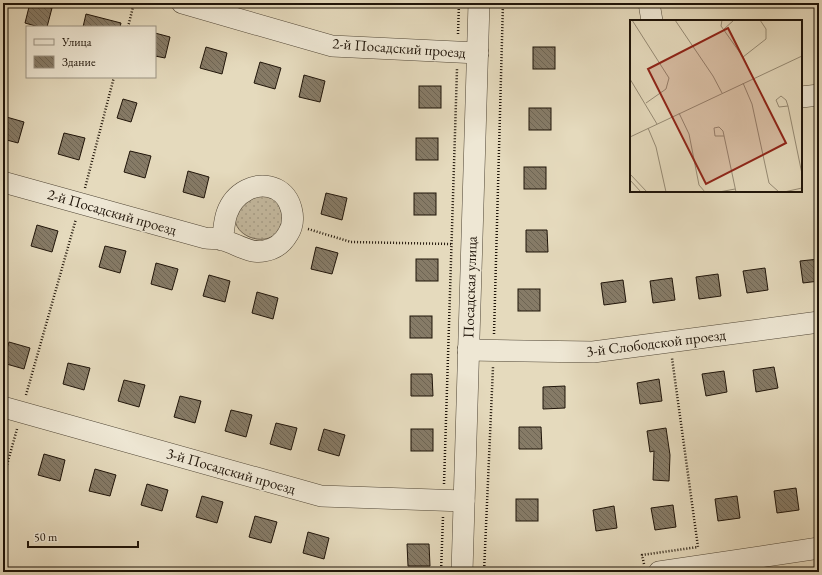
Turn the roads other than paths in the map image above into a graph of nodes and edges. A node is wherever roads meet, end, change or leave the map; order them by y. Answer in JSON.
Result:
{"nodes":[{"id":1,"x":182,"y":3,"type":"edge"},
{"id":2,"x":479,"y":3,"type":"edge"},
{"id":3,"x":649,"y":3,"type":"edge"},
{"id":4,"x":652,"y":20,"type":"edge"},
{"id":5,"x":467,"y":53,"type":"junction"},
{"id":6,"x":819,"y":94,"type":"edge"},
{"id":7,"x":802,"y":97,"type":"edge"},
{"id":8,"x":3,"y":182,"type":"edge"},
{"id":9,"x":222,"y":240,"type":"junction"},
{"id":10,"x":819,"y":322,"type":"edge"},
{"id":11,"x":468,"y":350,"type":"junction"},
{"id":12,"x":12,"y":410,"type":"edge"},
{"id":13,"x":464,"y":501,"type":"junction"},
{"id":14,"x":819,"y":548,"type":"edge"},
{"id":15,"x":651,"y":569,"type":"edge"},
{"id":16,"x":462,"y":572,"type":"edge"}],
"edges":[{"from":1,"to":5,"type":"street","name":"2-й Посадский проезд"},
{"from":2,"to":5,"type":"street","name":"Посадская улица"},
{"from":3,"to":4,"type":"street"},
{"from":5,"to":11,"type":"street","name":"Посадская улица"},
{"from":6,"to":7,"type":"street"},
{"from":8,"to":9,"type":"street","name":"2-й Посадский проезд"},
{"from":9,"to":9,"type":"street","name":"2-й Посадский проезд"},
{"from":10,"to":11,"type":"street","name":"3-й Слободской проезд"},
{"from":11,"to":13,"type":"street","name":"Посадская улица"},
{"from":12,"to":13,"type":"street","name":"3-й Посадский проезд"},
{"from":13,"to":16,"type":"street","name":"Посадская улица"},
{"from":14,"to":15,"type":"street"}]}
